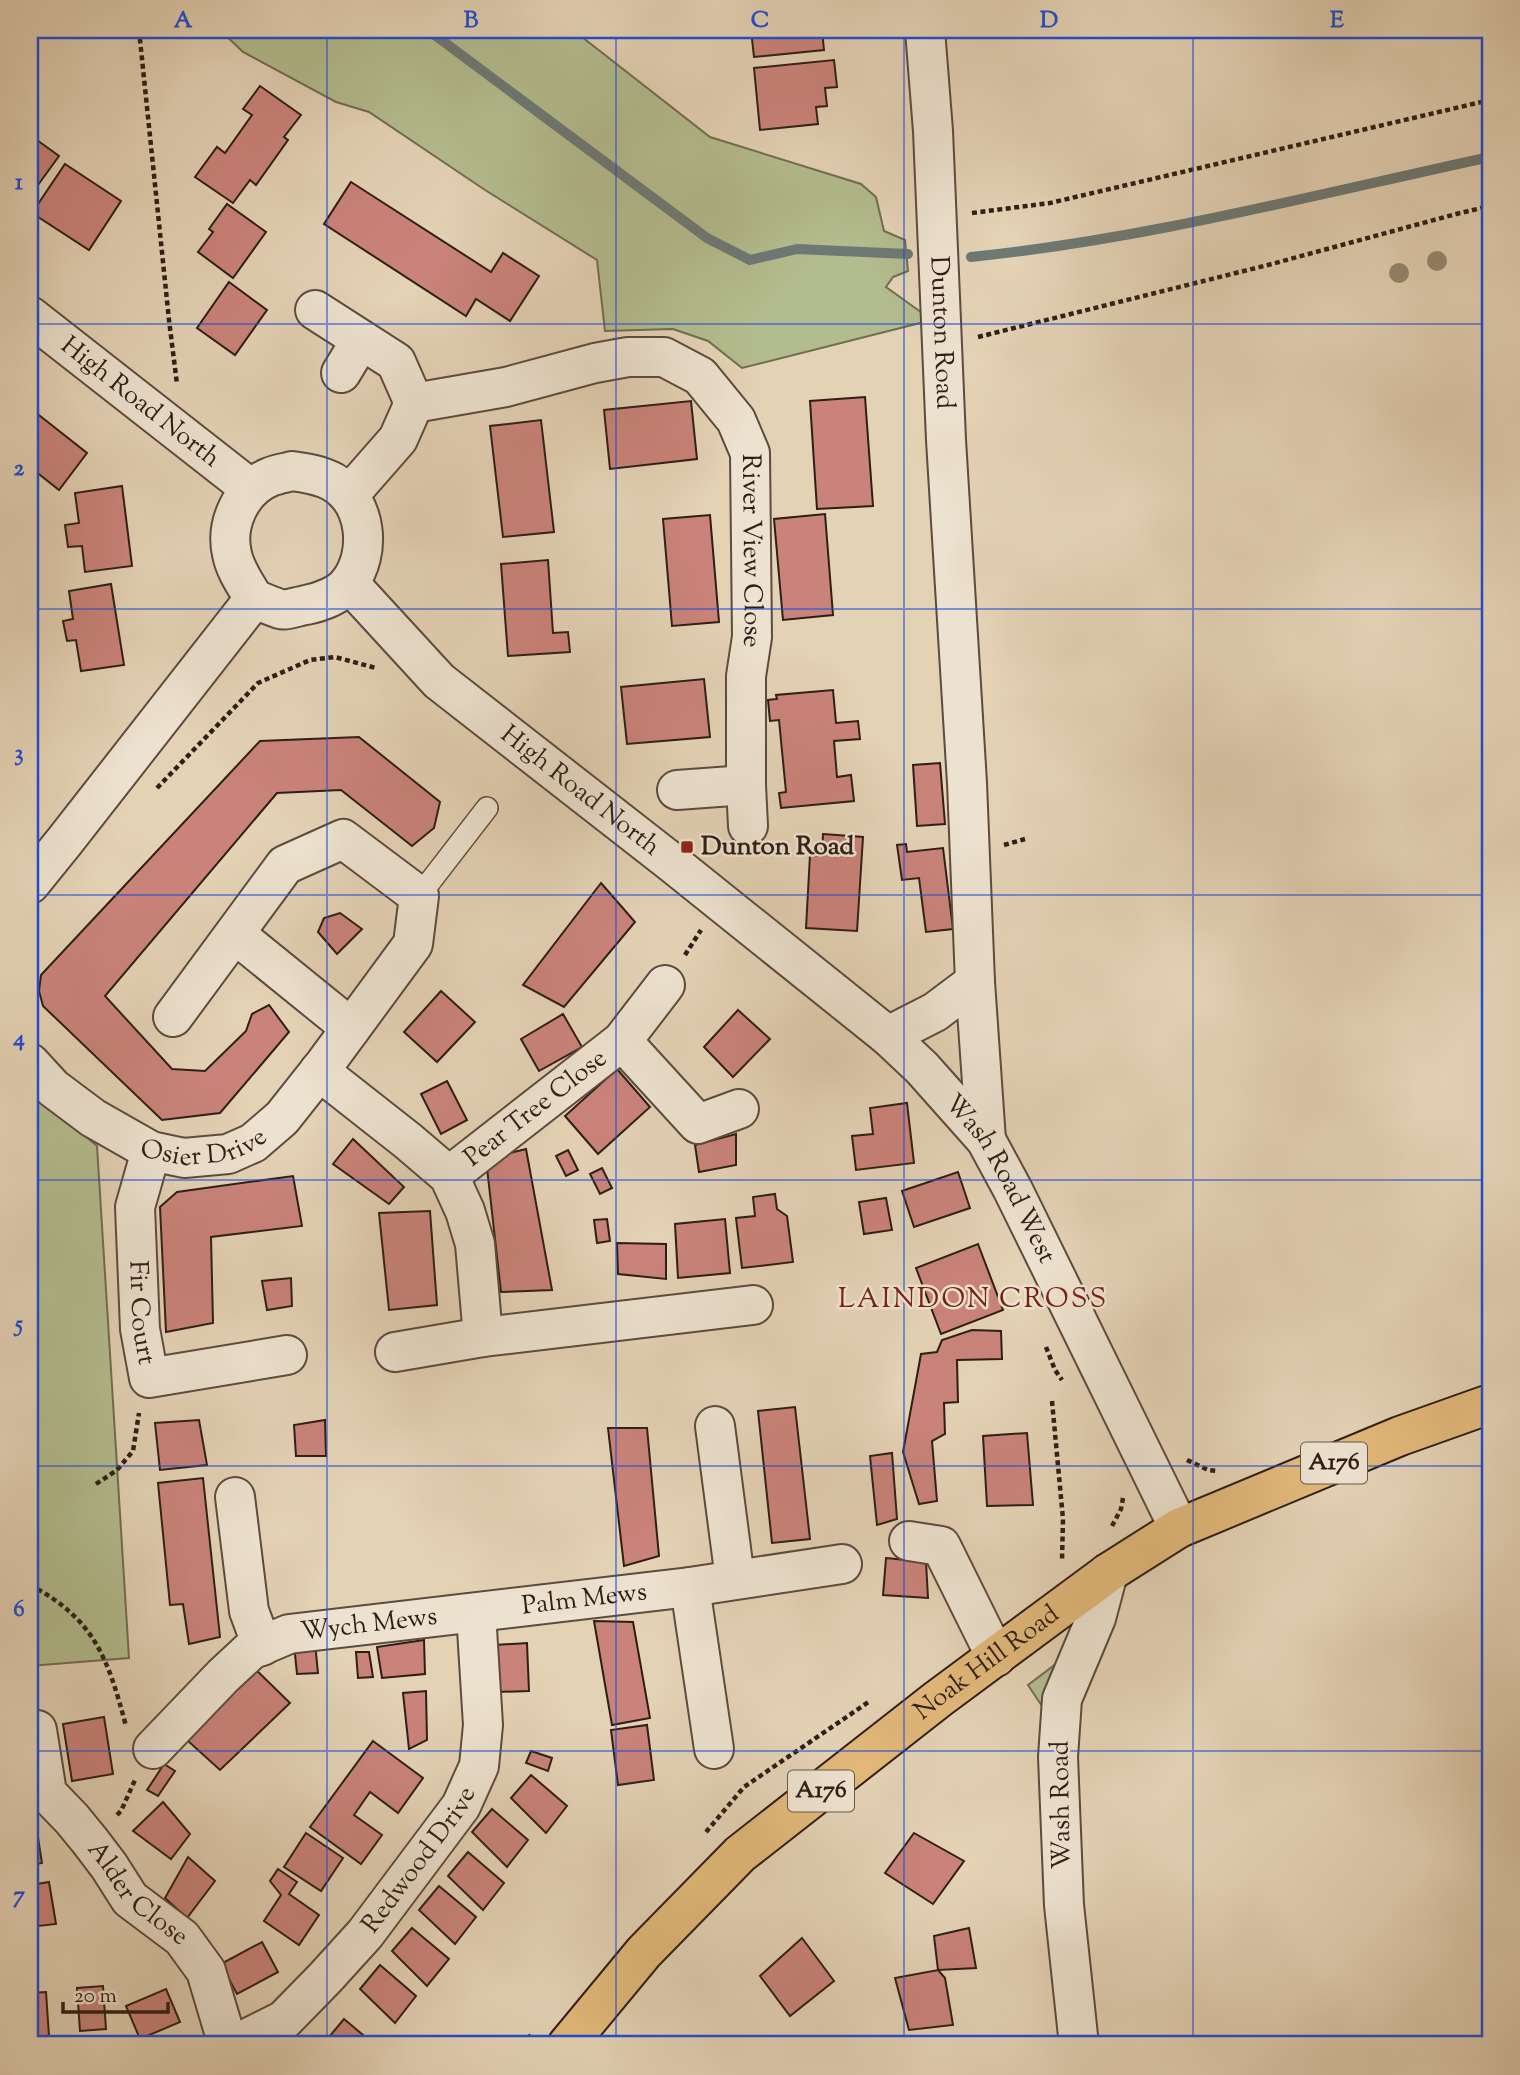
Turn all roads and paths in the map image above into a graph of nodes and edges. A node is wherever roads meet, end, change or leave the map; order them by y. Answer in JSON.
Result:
{"nodes":[{"id":1,"x":139,"y":30,"type":"edge"},
{"id":2,"x":925,"y":30,"type":"edge"},
{"id":3,"x":1490,"y":100,"type":"edge"},
{"id":4,"x":1490,"y":206,"type":"edge"},
{"id":5,"x":968,"y":213,"type":"dead end"},
{"id":6,"x":315,"y":310,"type":"dead end"},
{"id":7,"x":30,"y":317,"type":"edge"},
{"id":8,"x":361,"y":340,"type":"junction"},
{"id":9,"x":943,"y":344,"type":"junction"},
{"id":10,"x":341,"y":373,"type":"dead end"},
{"id":11,"x":414,"y":403,"type":"junction"},
{"id":12,"x":185,"y":439,"type":"junction"},
{"id":13,"x":251,"y":489,"type":"junction"},
{"id":14,"x":349,"y":495,"type":"junction"},
{"id":15,"x":349,"y":583,"type":"junction"},
{"id":16,"x":254,"y":598,"type":"junction"},
{"id":17,"x":386,"y":676,"type":"dead end"},
{"id":18,"x":746,"y":785,"type":"junction"},
{"id":19,"x":155,"y":790,"type":"dead end"},
{"id":20,"x":677,"y":790,"type":"dead end"},
{"id":21,"x":486,"y":808,"type":"dead end"},
{"id":22,"x":748,"y":826,"type":"dead end"},
{"id":23,"x":30,"y":884,"type":"edge"},
{"id":24,"x":419,"y":896,"type":"junction"},
{"id":25,"x":235,"y":934,"type":"junction"},
{"id":26,"x":975,"y":982,"type":"junction"},
{"id":27,"x":665,"y":985,"type":"dead end"},
{"id":28,"x":173,"y":1017,"type":"dead end"},
{"id":29,"x":351,"y":1028,"type":"junction"},
{"id":30,"x":888,"y":1036,"type":"junction"},
{"id":31,"x":622,"y":1041,"type":"junction"},
{"id":32,"x":30,"y":1063,"type":"edge"},
{"id":33,"x":319,"y":1071,"type":"junction"},
{"id":34,"x":739,"y":1109,"type":"dead end"},
{"id":35,"x":986,"y":1140,"type":"junction"},
{"id":36,"x":151,"y":1151,"type":"junction"},
{"id":37,"x":449,"y":1176,"type":"junction"},
{"id":38,"x":753,"y":1305,"type":"dead end"},
{"id":39,"x":483,"y":1337,"type":"junction"},
{"id":40,"x":1045,"y":1345,"type":"dead end"},
{"id":41,"x":396,"y":1352,"type":"dead end"},
{"id":42,"x":287,"y":1355,"type":"dead end"},
{"id":43,"x":149,"y":1378,"type":"junction"},
{"id":44,"x":1062,"y":1380,"type":"dead end"},
{"id":45,"x":1052,"y":1401,"type":"dead end"},
{"id":46,"x":1490,"y":1404,"type":"edge"},
{"id":47,"x":715,"y":1426,"type":"dead end"},
{"id":48,"x":96,"y":1484,"type":"dead end"},
{"id":49,"x":235,"y":1497,"type":"dead end"},
{"id":50,"x":1179,"y":1528,"type":"junction"},
{"id":51,"x":909,"y":1541,"type":"dead end"},
{"id":52,"x":842,"y":1564,"type":"dead end"},
{"id":53,"x":1062,"y":1568,"type":"dead end"},
{"id":54,"x":1108,"y":1573,"type":"junction"},
{"id":55,"x":735,"y":1579,"type":"junction"},
{"id":56,"x":30,"y":1585,"type":"edge"},
{"id":57,"x":690,"y":1587,"type":"junction"},
{"id":58,"x":476,"y":1612,"type":"junction"},
{"id":59,"x":262,"y":1646,"type":"junction"},
{"id":60,"x":996,"y":1657,"type":"junction"},
{"id":61,"x":37,"y":1730,"type":"dead end"},
{"id":62,"x":714,"y":1749,"type":"dead end"},
{"id":63,"x":138,"y":1751,"type":"junction"},
{"id":64,"x":134,"y":1781,"type":"junction"},
{"id":65,"x":81,"y":1830,"type":"junction"},
{"id":66,"x":228,"y":2045,"type":"edge"},
{"id":67,"x":234,"y":2045,"type":"edge"},
{"id":68,"x":567,"y":2045,"type":"edge"},
{"id":69,"x":1079,"y":2045,"type":"edge"}],
"edges":[{"from":1,"to":12,"type":"path"},
{"from":2,"to":9,"type":"street","name":"Dunton Road"},
{"from":3,"to":5,"type":"path"},
{"from":4,"to":9,"type":"path"},
{"from":6,"to":8,"type":"street"},
{"from":7,"to":12,"type":"street","name":"High Road North"},
{"from":8,"to":10,"type":"street"},
{"from":8,"to":11,"type":"street"},
{"from":9,"to":26,"type":"street","name":"Dunton Road"},
{"from":11,"to":14,"type":"street"},
{"from":11,"to":18,"type":"street","name":"River View Close"},
{"from":12,"to":13,"type":"street","name":"High Road North"},
{"from":13,"to":14,"type":"street"},
{"from":13,"to":16,"type":"street"},
{"from":14,"to":15,"type":"street"},
{"from":15,"to":16,"type":"street"},
{"from":15,"to":30,"type":"street","name":"High Road North"},
{"from":16,"to":23,"type":"street"},
{"from":17,"to":19,"type":"path"},
{"from":18,"to":20,"type":"street"},
{"from":18,"to":22,"type":"street","name":"River View Close"},
{"from":21,"to":24,"type":"lane"},
{"from":24,"to":25,"type":"street"},
{"from":24,"to":29,"type":"street","name":"Osier Drive"},
{"from":25,"to":28,"type":"street"},
{"from":25,"to":29,"type":"street"},
{"from":26,"to":30,"type":"street"},
{"from":26,"to":35,"type":"street","name":"Dunton Road"},
{"from":27,"to":31,"type":"street","name":"Pear Tree Close"},
{"from":29,"to":33,"type":"street","name":"Osier Drive"},
{"from":30,"to":35,"type":"street","name":"Wash Road West"},
{"from":31,"to":34,"type":"street","name":"Pear Tree Close"},
{"from":31,"to":37,"type":"street","name":"Pear Tree Close"},
{"from":32,"to":36,"type":"street","name":"Osier Drive"},
{"from":33,"to":36,"type":"street","name":"Osier Drive"},
{"from":33,"to":37,"type":"street"},
{"from":35,"to":50,"type":"street","name":"Wash Road West"},
{"from":36,"to":43,"type":"street","name":"Fir Court"},
{"from":37,"to":39,"type":"street"},
{"from":38,"to":39,"type":"street"},
{"from":39,"to":41,"type":"street"},
{"from":40,"to":44,"type":"path"},
{"from":42,"to":43,"type":"street","name":"Fir Court"},
{"from":43,"to":48,"type":"path"},
{"from":45,"to":53,"type":"path"},
{"from":46,"to":50,"type":"main road","name":"Noak Hill Road","number":"A176"},
{"from":47,"to":55,"type":"street"},
{"from":49,"to":59,"type":"street","name":"Wych Mews"},
{"from":50,"to":54,"type":"main road","name":"Noak Hill Road","number":"A176"},
{"from":51,"to":60,"type":"street"},
{"from":52,"to":55,"type":"street","name":"Palm Mews"},
{"from":54,"to":60,"type":"main road","name":"Noak Hill Road","number":"A176"},
{"from":54,"to":69,"type":"street","name":"Wash Road"},
{"from":55,"to":57,"type":"street","name":"Palm Mews"},
{"from":56,"to":63,"type":"path"},
{"from":57,"to":58,"type":"street","name":"Palm Mews"},
{"from":57,"to":62,"type":"street"},
{"from":58,"to":59,"type":"street","name":"Wych Mews"},
{"from":58,"to":67,"type":"street","name":"Redwood Drive"},
{"from":59,"to":63,"type":"street","name":"Wych Mews"},
{"from":60,"to":68,"type":"main road","name":"Noak Hill Road","number":"A176"},
{"from":61,"to":65,"type":"street","name":"Alder Close"},
{"from":63,"to":64,"type":"path"},
{"from":63,"to":64,"type":"path"},
{"from":64,"to":65,"type":"path"},
{"from":65,"to":66,"type":"street","name":"Alder Close"}]}
